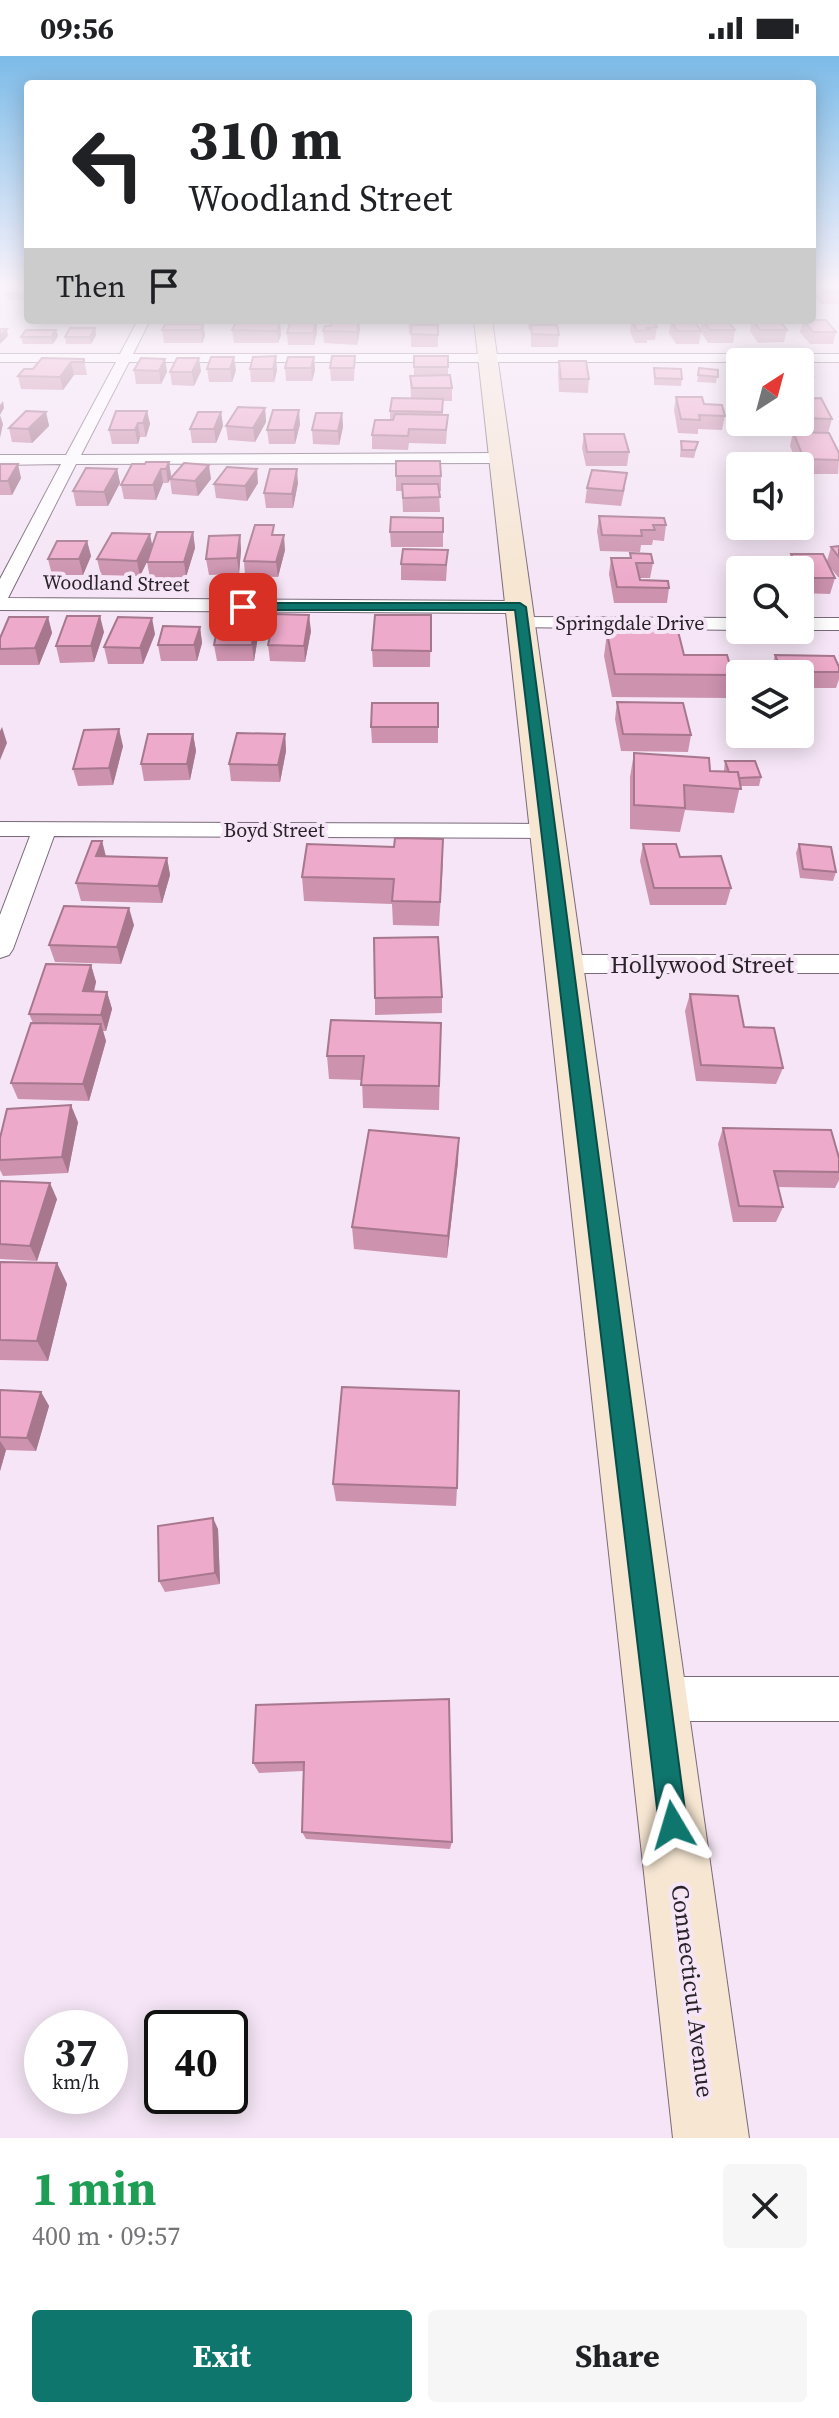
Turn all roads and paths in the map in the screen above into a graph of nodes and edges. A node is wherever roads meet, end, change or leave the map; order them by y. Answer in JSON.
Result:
{"nodes":[{"id":1,"x":109,"y":386,"type":"edge"},
{"id":2,"x":492,"y":386,"type":"edge"},
{"id":3,"x":501,"y":458,"type":"junction"},
{"id":4,"x":0,"y":460,"type":"edge"},
{"id":5,"x":70,"y":460,"type":"junction"},
{"id":6,"x":0,"y":596,"type":"edge"},
{"id":7,"x":0,"y":604,"type":"edge"},
{"id":8,"x":521,"y":615,"type":"junction"},
{"id":9,"x":726,"y":623,"type":"edge"},
{"id":10,"x":814,"y":624,"type":"edge"},
{"id":11,"x":839,"y":624,"type":"edge"},
{"id":12,"x":0,"y":829,"type":"edge"},
{"id":13,"x":45,"y":829,"type":"junction"},
{"id":14,"x":548,"y":831,"type":"junction"},
{"id":15,"x":0,"y":949,"type":"edge"},
{"id":16,"x":564,"y":964,"type":"junction"},
{"id":17,"x":839,"y":964,"type":"edge"},
{"id":18,"x":658,"y":1699,"type":"junction"},
{"id":19,"x":839,"y":1699,"type":"edge"},
{"id":20,"x":711,"y":2138,"type":"edge"}],
"edges":[{"from":1,"to":5,"type":"street"},
{"from":2,"to":3,"type":"street","name":"Connecticut Avenue"},
{"from":3,"to":5,"type":"street"},
{"from":3,"to":8,"type":"street","name":"Connecticut Avenue"},
{"from":4,"to":5,"type":"street"},
{"from":5,"to":6,"type":"street"},
{"from":7,"to":8,"type":"street","name":"Woodland Street"},
{"from":8,"to":9,"type":"street","name":"Springdale Drive"},
{"from":8,"to":14,"type":"street","name":"Connecticut Avenue"},
{"from":10,"to":11,"type":"street"},
{"from":12,"to":13,"type":"street","name":"Boyd Street"},
{"from":13,"to":14,"type":"street","name":"Boyd Street"},
{"from":13,"to":15,"type":"street"},
{"from":14,"to":16,"type":"street","name":"Connecticut Avenue"},
{"from":16,"to":17,"type":"street","name":"Hollywood Street"},
{"from":16,"to":18,"type":"street","name":"Connecticut Avenue"},
{"from":18,"to":19,"type":"street"},
{"from":18,"to":20,"type":"street","name":"Connecticut Avenue"}]}
